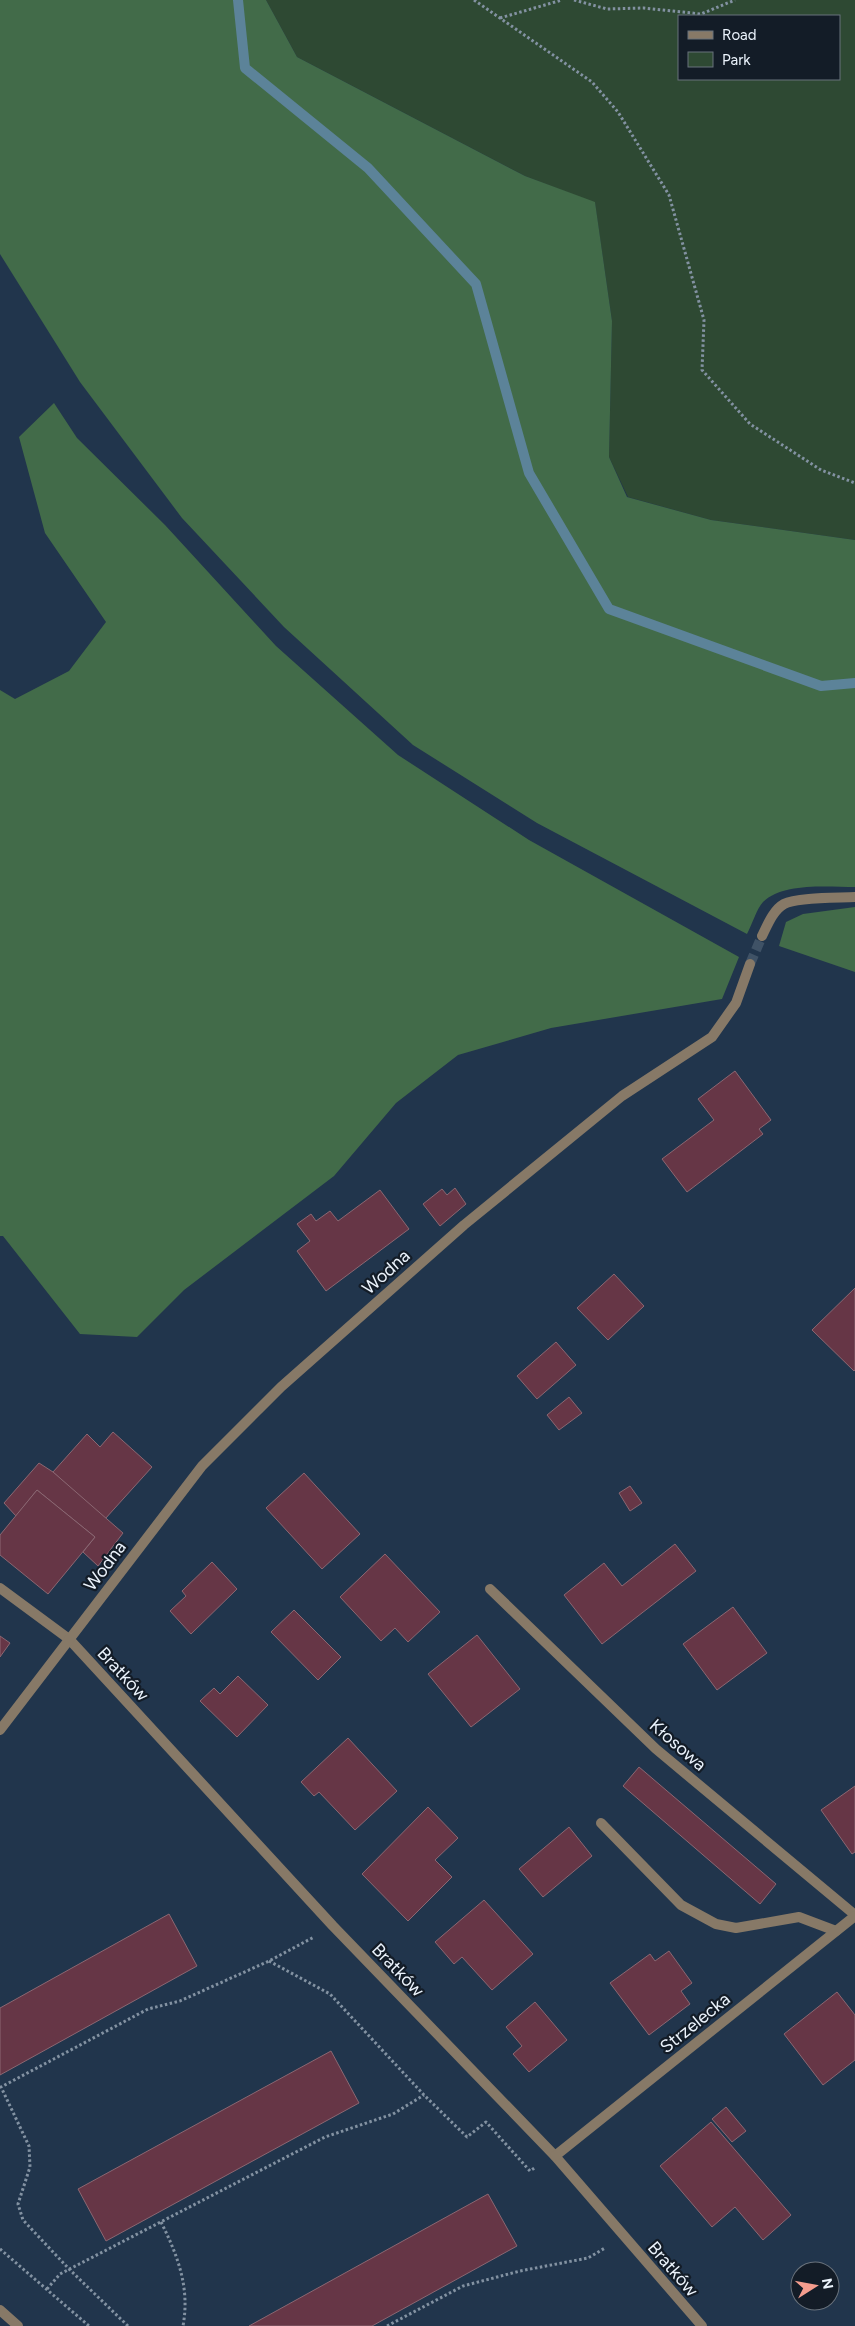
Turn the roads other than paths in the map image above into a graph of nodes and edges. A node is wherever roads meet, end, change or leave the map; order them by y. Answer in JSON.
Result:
{"nodes":[{"id":1,"x":855,"y":896,"type":"edge"},
{"id":2,"x":762,"y":936,"type":"tunnel mouth"},
{"id":3,"x":750,"y":964,"type":"tunnel mouth"},
{"id":4,"x":0,"y":1588,"type":"edge"},
{"id":5,"x":490,"y":1588,"type":"dead end"},
{"id":6,"x":69,"y":1639,"type":"junction"},
{"id":7,"x":0,"y":1730,"type":"edge"},
{"id":8,"x":601,"y":1823,"type":"dead end"},
{"id":9,"x":855,"y":1915,"type":"edge"},
{"id":10,"x":836,"y":1931,"type":"junction"},
{"id":11,"x":555,"y":2156,"type":"junction"},
{"id":12,"x":0,"y":2310,"type":"edge"},
{"id":13,"x":18,"y":2326,"type":"edge"},
{"id":14,"x":702,"y":2326,"type":"edge"}],
"edges":[{"from":1,"to":2,"type":"street"},
{"from":3,"to":6,"type":"street","name":"Wodna"},
{"from":4,"to":6,"type":"street"},
{"from":5,"to":9,"type":"street","name":"Kłosowa"},
{"from":6,"to":7,"type":"street","name":"Wodna"},
{"from":6,"to":11,"type":"street","name":"Bratków"},
{"from":8,"to":10,"type":"street"},
{"from":9,"to":10,"type":"street","name":"Strzelecka"},
{"from":10,"to":11,"type":"street","name":"Strzelecka"},
{"from":11,"to":14,"type":"street","name":"Bratków"},
{"from":12,"to":13,"type":"street"}]}
